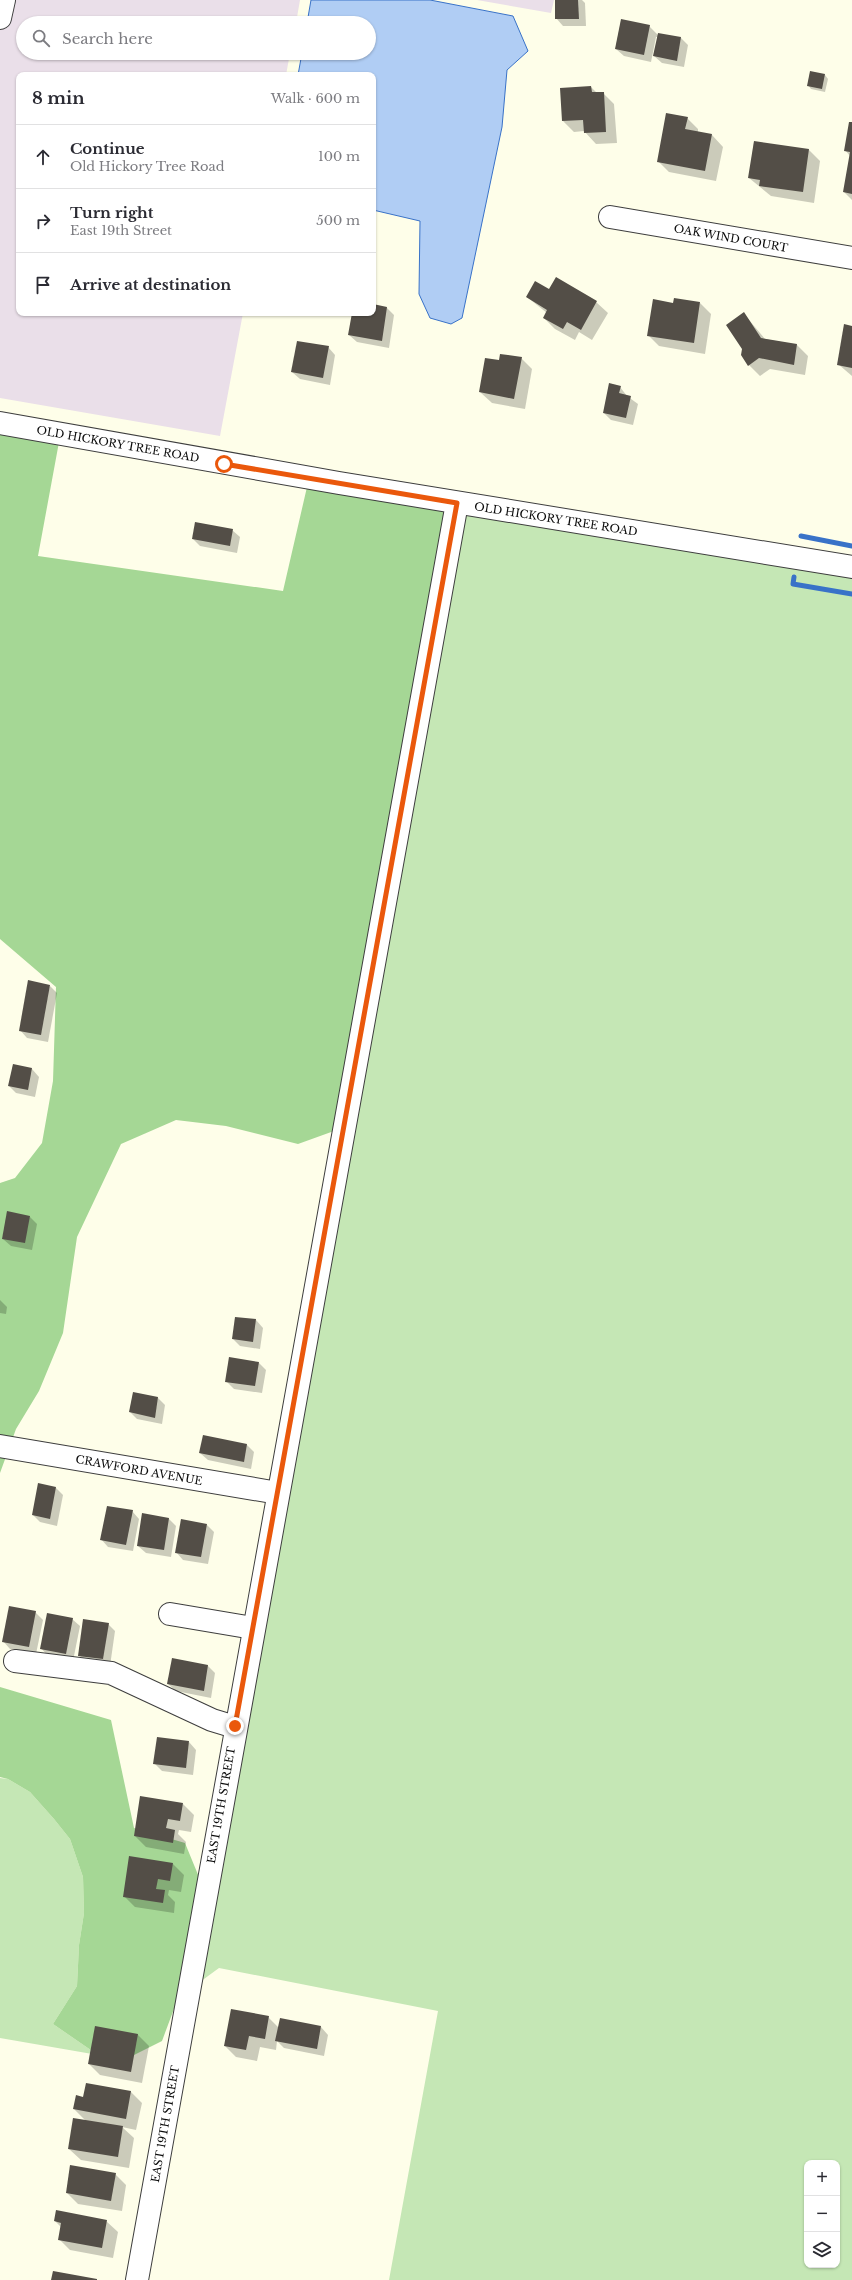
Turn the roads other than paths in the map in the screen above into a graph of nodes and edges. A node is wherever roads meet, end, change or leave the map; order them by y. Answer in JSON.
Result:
{"nodes":[{"id":1,"x":4,"y":0,"type":"edge"},
{"id":2,"x":0,"y":18,"type":"edge"},
{"id":3,"x":610,"y":217,"type":"dead end"},
{"id":4,"x":852,"y":258,"type":"edge"},
{"id":5,"x":0,"y":423,"type":"edge"},
{"id":6,"x":457,"y":503,"type":"junction"},
{"id":7,"x":852,"y":567,"type":"edge"},
{"id":8,"x":0,"y":1446,"type":"edge"},
{"id":9,"x":278,"y":1493,"type":"junction"},
{"id":10,"x":170,"y":1614,"type":"dead end"},
{"id":11,"x":253,"y":1628,"type":"junction"},
{"id":12,"x":15,"y":1661,"type":"dead end"},
{"id":13,"x":235,"y":1726,"type":"junction"},
{"id":14,"x":137,"y":2280,"type":"edge"}],
"edges":[{"from":1,"to":2,"type":"street"},
{"from":3,"to":4,"type":"street","name":"OAK WIND COURT"},
{"from":5,"to":6,"type":"street","name":"OLD HICKORY TREE ROAD"},
{"from":6,"to":7,"type":"street","name":"OLD HICKORY TREE ROAD"},
{"from":6,"to":9,"type":"street","name":"EAST 19TH STREET"},
{"from":8,"to":9,"type":"street","name":"CRAWFORD AVENUE"},
{"from":9,"to":11,"type":"street","name":"EAST 19TH STREET"},
{"from":10,"to":11,"type":"street"},
{"from":11,"to":13,"type":"street","name":"EAST 19TH STREET"},
{"from":12,"to":13,"type":"street"},
{"from":13,"to":14,"type":"street","name":"EAST 19TH STREET"}]}
